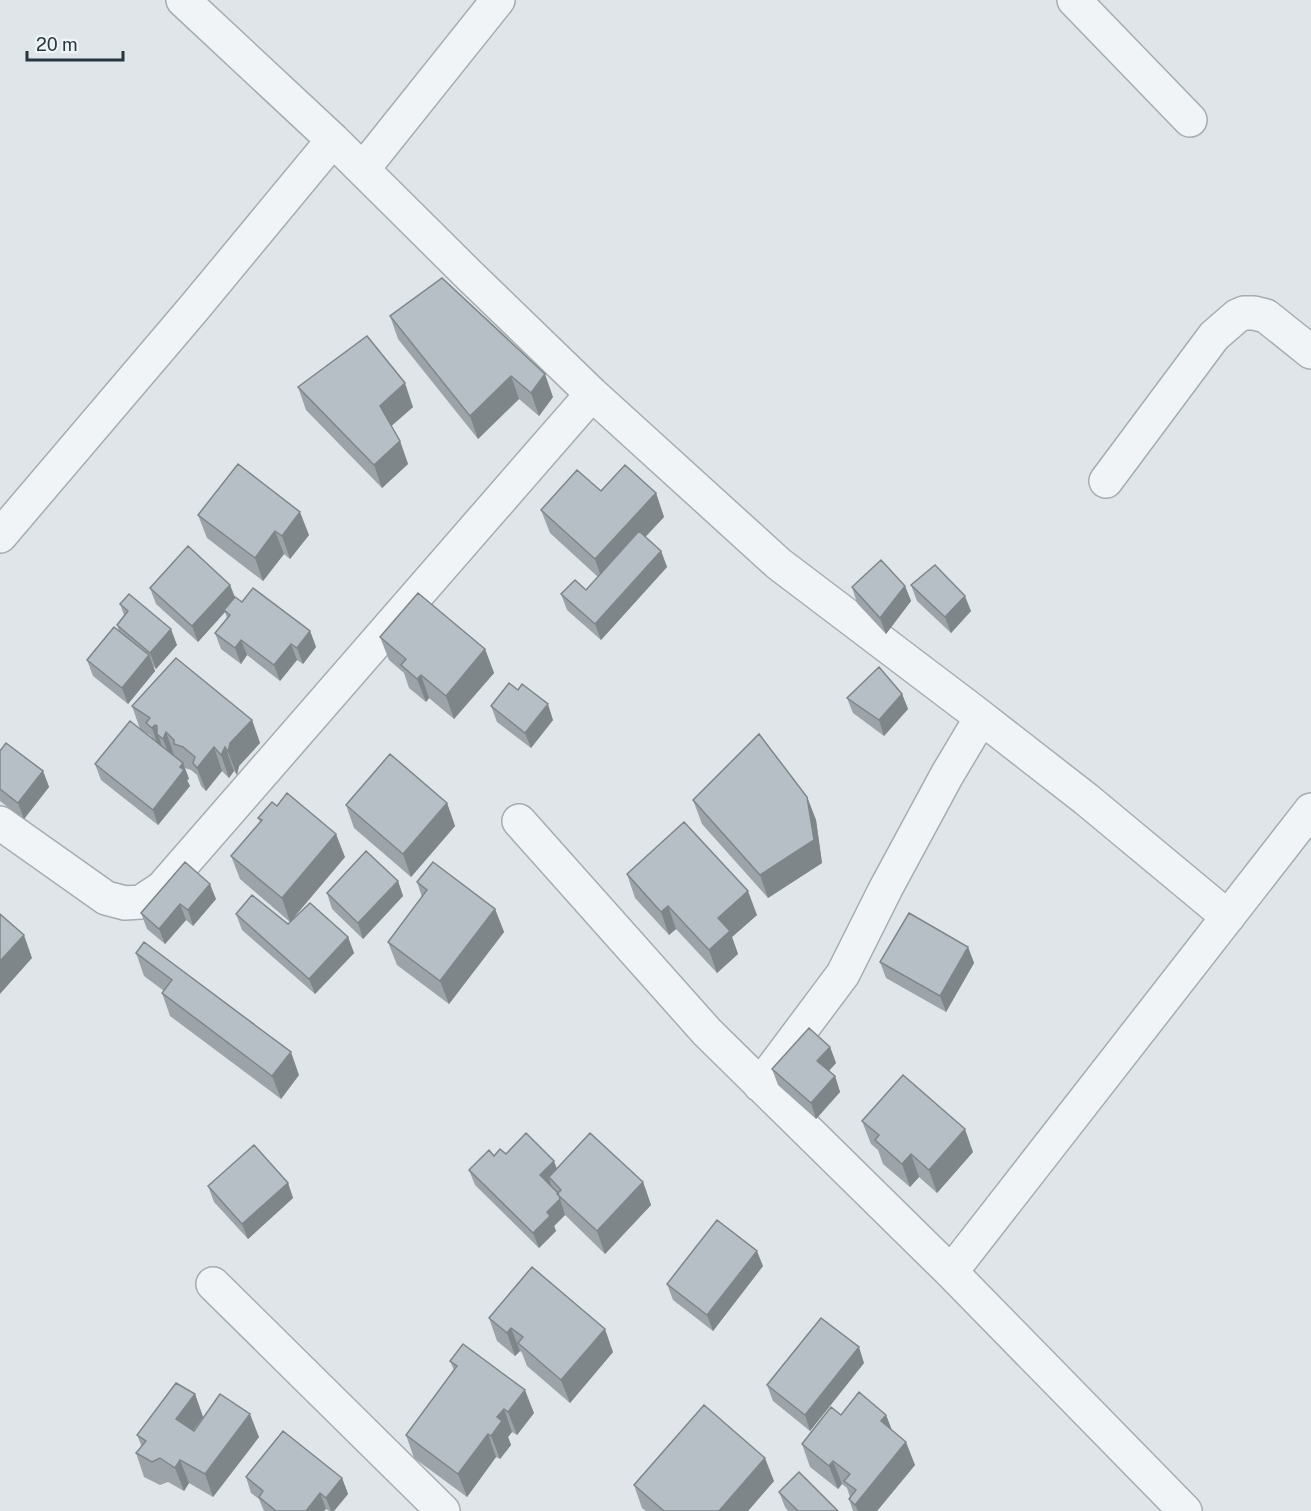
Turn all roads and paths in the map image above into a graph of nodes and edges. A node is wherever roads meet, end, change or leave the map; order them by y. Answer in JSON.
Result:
{"nodes":[{"id":1,"x":183,"y":0,"type":"edge"},
{"id":2,"x":498,"y":0,"type":"edge"},
{"id":3,"x":1074,"y":0,"type":"edge"},
{"id":4,"x":1190,"y":120,"type":"dead end"},
{"id":5,"x":333,"y":140,"type":"junction"},
{"id":6,"x":363,"y":169,"type":"junction"},
{"id":7,"x":1311,"y":352,"type":"edge"},
{"id":8,"x":591,"y":394,"type":"junction"},
{"id":9,"x":1106,"y":481,"type":"dead end"},
{"id":10,"x":0,"y":536,"type":"edge"},
{"id":11,"x":981,"y":718,"type":"junction"},
{"id":12,"x":1311,"y":810,"type":"edge"},
{"id":13,"x":519,"y":821,"type":"dead end"},
{"id":14,"x":0,"y":823,"type":"edge"},
{"id":15,"x":1228,"y":917,"type":"junction"},
{"id":16,"x":760,"y":1085,"type":"junction"},
{"id":17,"x":951,"y":1272,"type":"junction"},
{"id":18,"x":213,"y":1284,"type":"dead end"},
{"id":19,"x":443,"y":1511,"type":"edge"},
{"id":20,"x":1185,"y":1511,"type":"edge"}],
"edges":[{"from":1,"to":5,"type":"street"},
{"from":2,"to":6,"type":"street"},
{"from":3,"to":4,"type":"street"},
{"from":5,"to":6,"type":"street"},
{"from":5,"to":10,"type":"street"},
{"from":6,"to":8,"type":"street"},
{"from":7,"to":9,"type":"street"},
{"from":8,"to":11,"type":"street"},
{"from":8,"to":14,"type":"street"},
{"from":11,"to":15,"type":"street"},
{"from":11,"to":16,"type":"street"},
{"from":12,"to":15,"type":"street"},
{"from":13,"to":16,"type":"street"},
{"from":15,"to":17,"type":"street"},
{"from":16,"to":17,"type":"street"},
{"from":17,"to":20,"type":"street"},
{"from":18,"to":19,"type":"street"}]}
